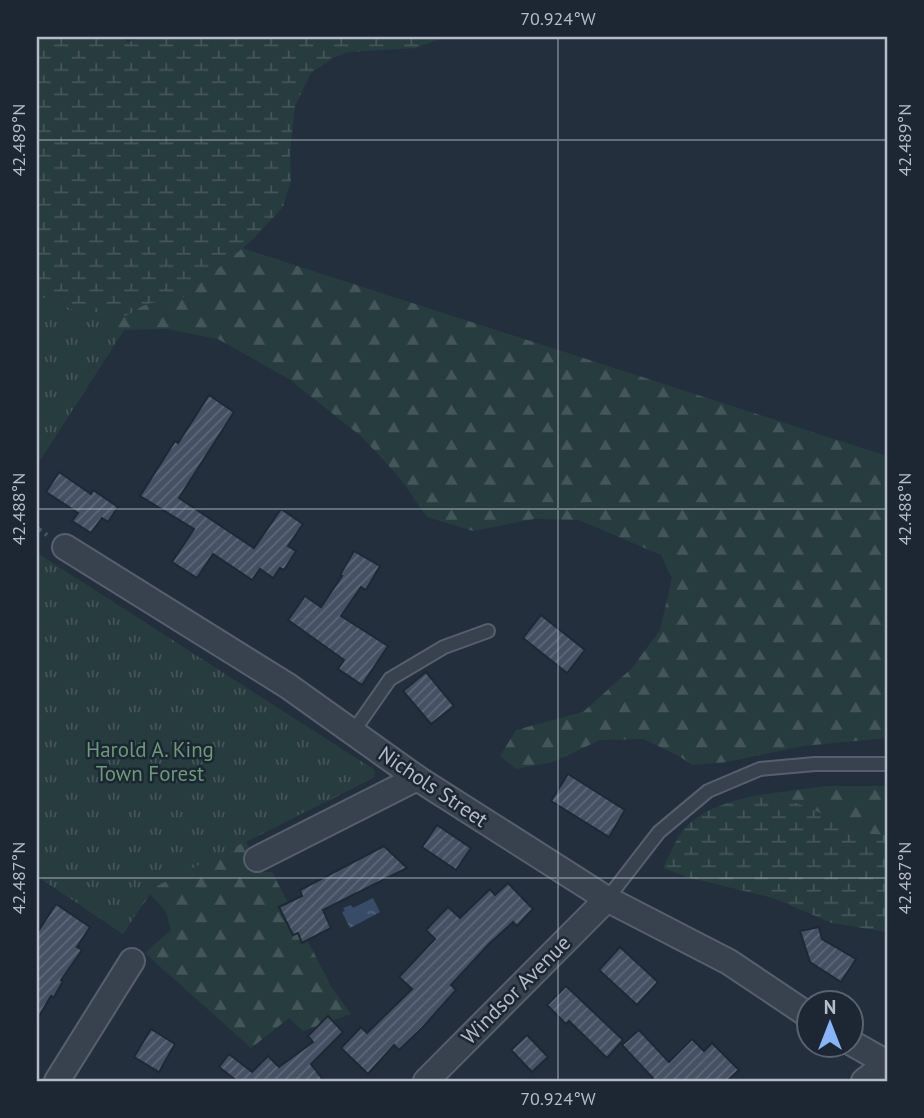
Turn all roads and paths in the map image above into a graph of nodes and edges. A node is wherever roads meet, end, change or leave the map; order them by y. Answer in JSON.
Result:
{"nodes":[{"id":1,"x":65,"y":547,"type":"dead end"},
{"id":2,"x":488,"y":631,"type":"dead end"},
{"id":3,"x":353,"y":732,"type":"junction"},
{"id":4,"x":887,"y":764,"type":"edge"},
{"id":5,"x":417,"y":778,"type":"junction"},
{"id":6,"x":257,"y":859,"type":"dead end"},
{"id":7,"x":607,"y":900,"type":"junction"},
{"id":8,"x":132,"y":961,"type":"dead end"},
{"id":9,"x":794,"y":1005,"type":"edge"},
{"id":10,"x":864,"y":1050,"type":"edge"},
{"id":11,"x":887,"y":1063,"type":"edge"},
{"id":12,"x":57,"y":1081,"type":"edge"},
{"id":13,"x":425,"y":1081,"type":"edge"},
{"id":14,"x":864,"y":1081,"type":"edge"}],
"edges":[{"from":1,"to":3,"type":"street","name":"Nichols Street"},
{"from":2,"to":3,"type":"lane"},
{"from":3,"to":5,"type":"street","name":"Nichols Street"},
{"from":4,"to":7,"type":"lane"},
{"from":5,"to":6,"type":"street"},
{"from":5,"to":7,"type":"street","name":"Nichols Street"},
{"from":7,"to":9,"type":"street","name":"Nichols Street"},
{"from":7,"to":13,"type":"street","name":"Windsor Avenue"},
{"from":8,"to":12,"type":"street"},
{"from":10,"to":11,"type":"street"},
{"from":11,"to":14,"type":"street"}]}
